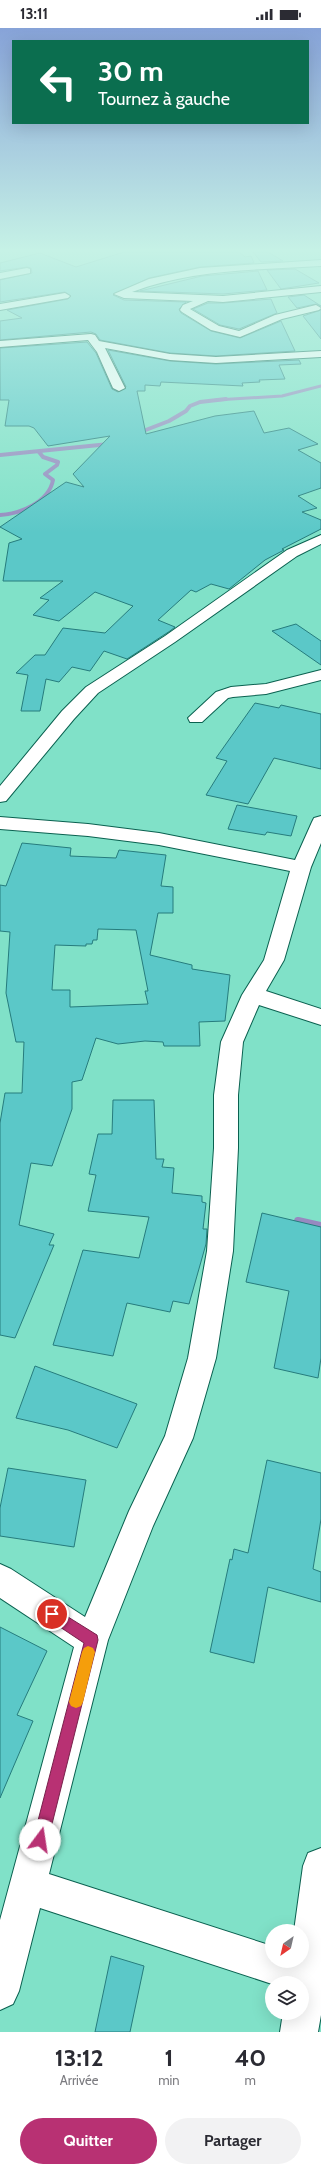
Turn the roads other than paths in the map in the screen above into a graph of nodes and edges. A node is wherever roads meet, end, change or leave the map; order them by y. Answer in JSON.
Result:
{"nodes":[{"id":1,"x":98,"y":346,"type":"edge"},
{"id":2,"x":109,"y":346,"type":"edge"},
{"id":3,"x":321,"y":354,"type":"edge"},
{"id":4,"x":119,"y":388,"type":"dead end"},
{"id":5,"x":321,"y":539,"type":"edge"},
{"id":6,"x":321,"y":675,"type":"edge"},
{"id":7,"x":196,"y":718,"type":"dead end"},
{"id":8,"x":0,"y":797,"type":"edge"},
{"id":9,"x":321,"y":822,"type":"edge"},
{"id":10,"x":0,"y":823,"type":"edge"},
{"id":11,"x":302,"y":867,"type":"junction"},
{"id":12,"x":252,"y":995,"type":"junction"},
{"id":13,"x":321,"y":1017,"type":"edge"},
{"id":14,"x":0,"y":1580,"type":"edge"},
{"id":15,"x":92,"y":1640,"type":"junction"},
{"id":16,"x":321,"y":1866,"type":"edge"},
{"id":17,"x":28,"y":1886,"type":"junction"},
{"id":18,"x":265,"y":1979,"type":"edge"},
{"id":19,"x":309,"y":1986,"type":"edge"},
{"id":20,"x":0,"y":1991,"type":"edge"},
{"id":21,"x":302,"y":2020,"type":"edge"},
{"id":22,"x":299,"y":2032,"type":"edge"}],
"edges":[{"from":1,"to":4,"type":"street"},
{"from":2,"to":3,"type":"street"},
{"from":5,"to":8,"type":"street"},
{"from":6,"to":7,"type":"street"},
{"from":9,"to":11,"type":"street"},
{"from":10,"to":11,"type":"street"},
{"from":11,"to":12,"type":"street"},
{"from":12,"to":13,"type":"street"},
{"from":12,"to":15,"type":"street"},
{"from":14,"to":15,"type":"street"},
{"from":15,"to":17,"type":"street"},
{"from":16,"to":19,"type":"street"},
{"from":17,"to":18,"type":"street"},
{"from":17,"to":20,"type":"street"},
{"from":21,"to":22,"type":"street"}]}
